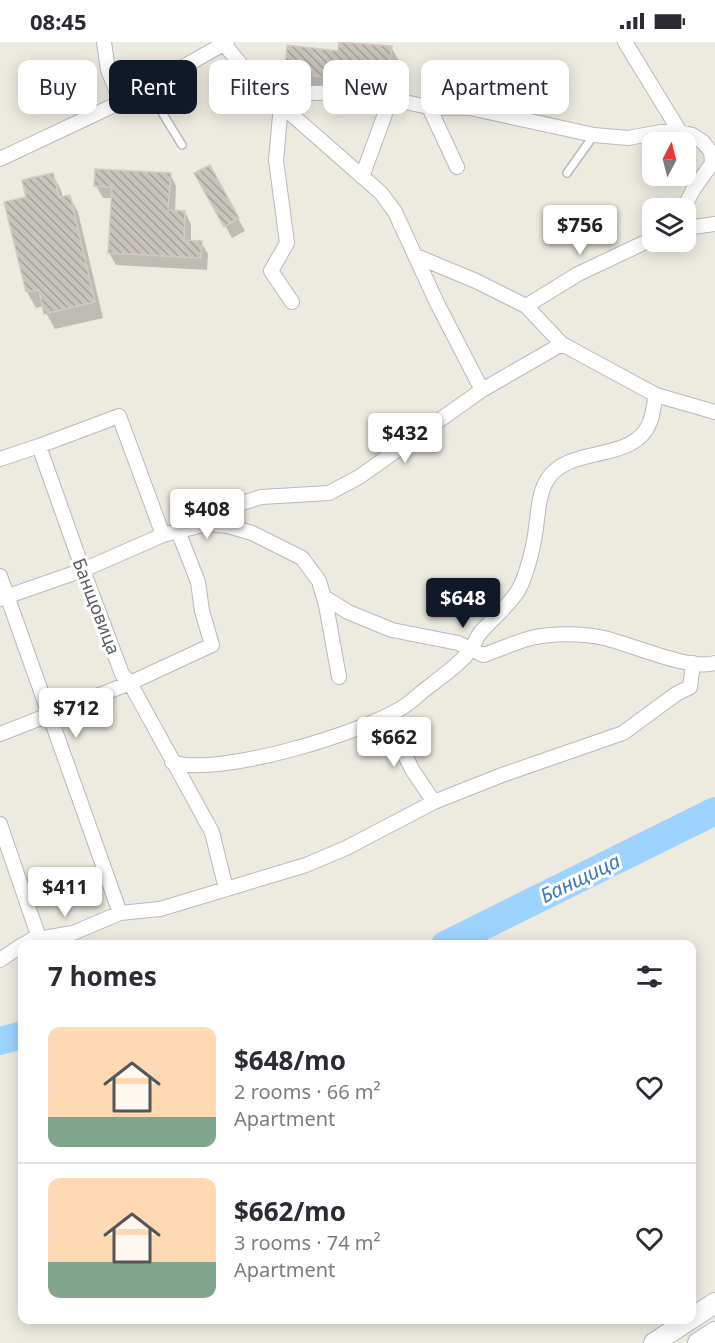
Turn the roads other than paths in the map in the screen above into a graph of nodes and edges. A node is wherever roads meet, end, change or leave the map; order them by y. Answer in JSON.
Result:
{"nodes":[{"id":1,"x":104,"y":42,"type":"edge"},
{"id":2,"x":625,"y":42,"type":"edge"},
{"id":3,"x":225,"y":43,"type":"edge"},
{"id":4,"x":196,"y":60,"type":"edge"},
{"id":5,"x":238,"y":60,"type":"edge"},
{"id":6,"x":109,"y":72,"type":"edge"},
{"id":7,"x":109,"y":108,"type":"edge"},
{"id":8,"x":163,"y":114,"type":"edge"},
{"id":9,"x":280,"y":114,"type":"edge"},
{"id":10,"x":291,"y":114,"type":"edge"},
{"id":11,"x":385,"y":114,"type":"edge"},
{"id":12,"x":432,"y":114,"type":"edge"},
{"id":13,"x":498,"y":114,"type":"edge"},
{"id":14,"x":680,"y":132,"type":"edge"},
{"id":15,"x":594,"y":135,"type":"junction"},
{"id":16,"x":642,"y":135,"type":"edge"},
{"id":17,"x":696,"y":137,"type":"edge"},
{"id":18,"x":182,"y":145,"type":"dead end"},
{"id":19,"x":711,"y":145,"type":"edge"},
{"id":20,"x":0,"y":159,"type":"edge"},
{"id":21,"x":457,"y":167,"type":"dead end"},
{"id":22,"x":567,"y":173,"type":"dead end"},
{"id":23,"x":362,"y":177,"type":"junction"},
{"id":24,"x":689,"y":198,"type":"edge"},
{"id":25,"x":715,"y":224,"type":"edge"},
{"id":26,"x":696,"y":227,"type":"edge"},
{"id":27,"x":642,"y":244,"type":"edge"},
{"id":28,"x":416,"y":256,"type":"junction"},
{"id":29,"x":292,"y":302,"type":"dead end"},
{"id":30,"x":526,"y":306,"type":"junction"},
{"id":31,"x":562,"y":344,"type":"junction"},
{"id":32,"x":482,"y":390,"type":"junction"},
{"id":33,"x":656,"y":395,"type":"junction"},
{"id":34,"x":715,"y":411,"type":"edge"},
{"id":35,"x":39,"y":446,"type":"junction"},
{"id":36,"x":0,"y":459,"type":"edge"},
{"id":37,"x":207,"y":524,"type":"junction"},
{"id":38,"x":178,"y":531,"type":"junction"},
{"id":39,"x":163,"y":535,"type":"junction"},
{"id":40,"x":83,"y":570,"type":"junction"},
{"id":41,"x":0,"y":576,"type":"edge"},
{"id":42,"x":324,"y":597,"type":"junction"},
{"id":43,"x":4,"y":598,"type":"edge"},
{"id":44,"x":471,"y":649,"type":"junction"},
{"id":45,"x":693,"y":663,"type":"junction"},
{"id":46,"x":715,"y":663,"type":"edge"},
{"id":47,"x":339,"y":677,"type":"dead end"},
{"id":48,"x":130,"y":683,"type":"junction"},
{"id":49,"x":50,"y":714,"type":"junction"},
{"id":50,"x":385,"y":717,"type":"junction"},
{"id":51,"x":0,"y":734,"type":"edge"},
{"id":52,"x":172,"y":762,"type":"junction"},
{"id":53,"x":434,"y":802,"type":"junction"},
{"id":54,"x":0,"y":824,"type":"edge"},
{"id":55,"x":226,"y":889,"type":"junction"},
{"id":56,"x":120,"y":914,"type":"junction"},
{"id":57,"x":39,"y":939,"type":"junction"},
{"id":58,"x":31,"y":940,"type":"edge"},
{"id":59,"x":18,"y":948,"type":"edge"},
{"id":60,"x":0,"y":960,"type":"edge"},
{"id":61,"x":715,"y":1303,"type":"edge"},
{"id":62,"x":696,"y":1315,"type":"edge"},
{"id":63,"x":682,"y":1324,"type":"edge"},
{"id":64,"x":715,"y":1332,"type":"edge"},
{"id":65,"x":654,"y":1343,"type":"edge"},
{"id":66,"x":698,"y":1343,"type":"edge"}],
"edges":[{"from":1,"to":6,"type":"street"},
{"from":2,"to":14,"type":"street"},
{"from":3,"to":4,"type":"street"},
{"from":3,"to":5,"type":"street"},
{"from":7,"to":20,"type":"street"},
{"from":8,"to":18,"type":"lane"},
{"from":9,"to":29,"type":"street"},
{"from":10,"to":23,"type":"street"},
{"from":11,"to":23,"type":"street"},
{"from":12,"to":21,"type":"street"},
{"from":13,"to":15,"type":"street"},
{"from":15,"to":16,"type":"street"},
{"from":15,"to":22,"type":"lane"},
{"from":17,"to":19,"type":"street"},
{"from":19,"to":24,"type":"street"},
{"from":23,"to":28,"type":"street"},
{"from":25,"to":26,"type":"street"},
{"from":27,"to":30,"type":"street"},
{"from":28,"to":30,"type":"street"},
{"from":28,"to":32,"type":"street"},
{"from":30,"to":31,"type":"street"},
{"from":31,"to":32,"type":"street"},
{"from":31,"to":33,"type":"street"},
{"from":32,"to":37,"type":"street"},
{"from":33,"to":34,"type":"street"},
{"from":33,"to":44,"type":"street"},
{"from":35,"to":36,"type":"street"},
{"from":35,"to":39,"type":"street"},
{"from":35,"to":40,"type":"street","name":"Банщовица"},
{"from":37,"to":38,"type":"street"},
{"from":37,"to":42,"type":"street"},
{"from":38,"to":39,"type":"street"},
{"from":38,"to":48,"type":"street"},
{"from":39,"to":40,"type":"street"},
{"from":40,"to":43,"type":"street"},
{"from":40,"to":48,"type":"street","name":"Банщовица"},
{"from":41,"to":43,"type":"street"},
{"from":42,"to":44,"type":"street"},
{"from":42,"to":47,"type":"street"},
{"from":43,"to":49,"type":"street"},
{"from":44,"to":45,"type":"street"},
{"from":44,"to":50,"type":"street"},
{"from":45,"to":46,"type":"street"},
{"from":45,"to":53,"type":"street"},
{"from":48,"to":49,"type":"street"},
{"from":48,"to":52,"type":"street","name":"Банщовица"},
{"from":49,"to":51,"type":"street"},
{"from":49,"to":56,"type":"street"},
{"from":50,"to":52,"type":"street"},
{"from":50,"to":53,"type":"street"},
{"from":52,"to":55,"type":"street","name":"Банщовица"},
{"from":53,"to":55,"type":"street"},
{"from":54,"to":57,"type":"street"},
{"from":55,"to":56,"type":"street"},
{"from":56,"to":57,"type":"street"},
{"from":57,"to":58,"type":"street"},
{"from":59,"to":60,"type":"street"},
{"from":61,"to":62,"type":"main road"},
{"from":63,"to":65,"type":"main road"},
{"from":64,"to":66,"type":"main road"}]}
